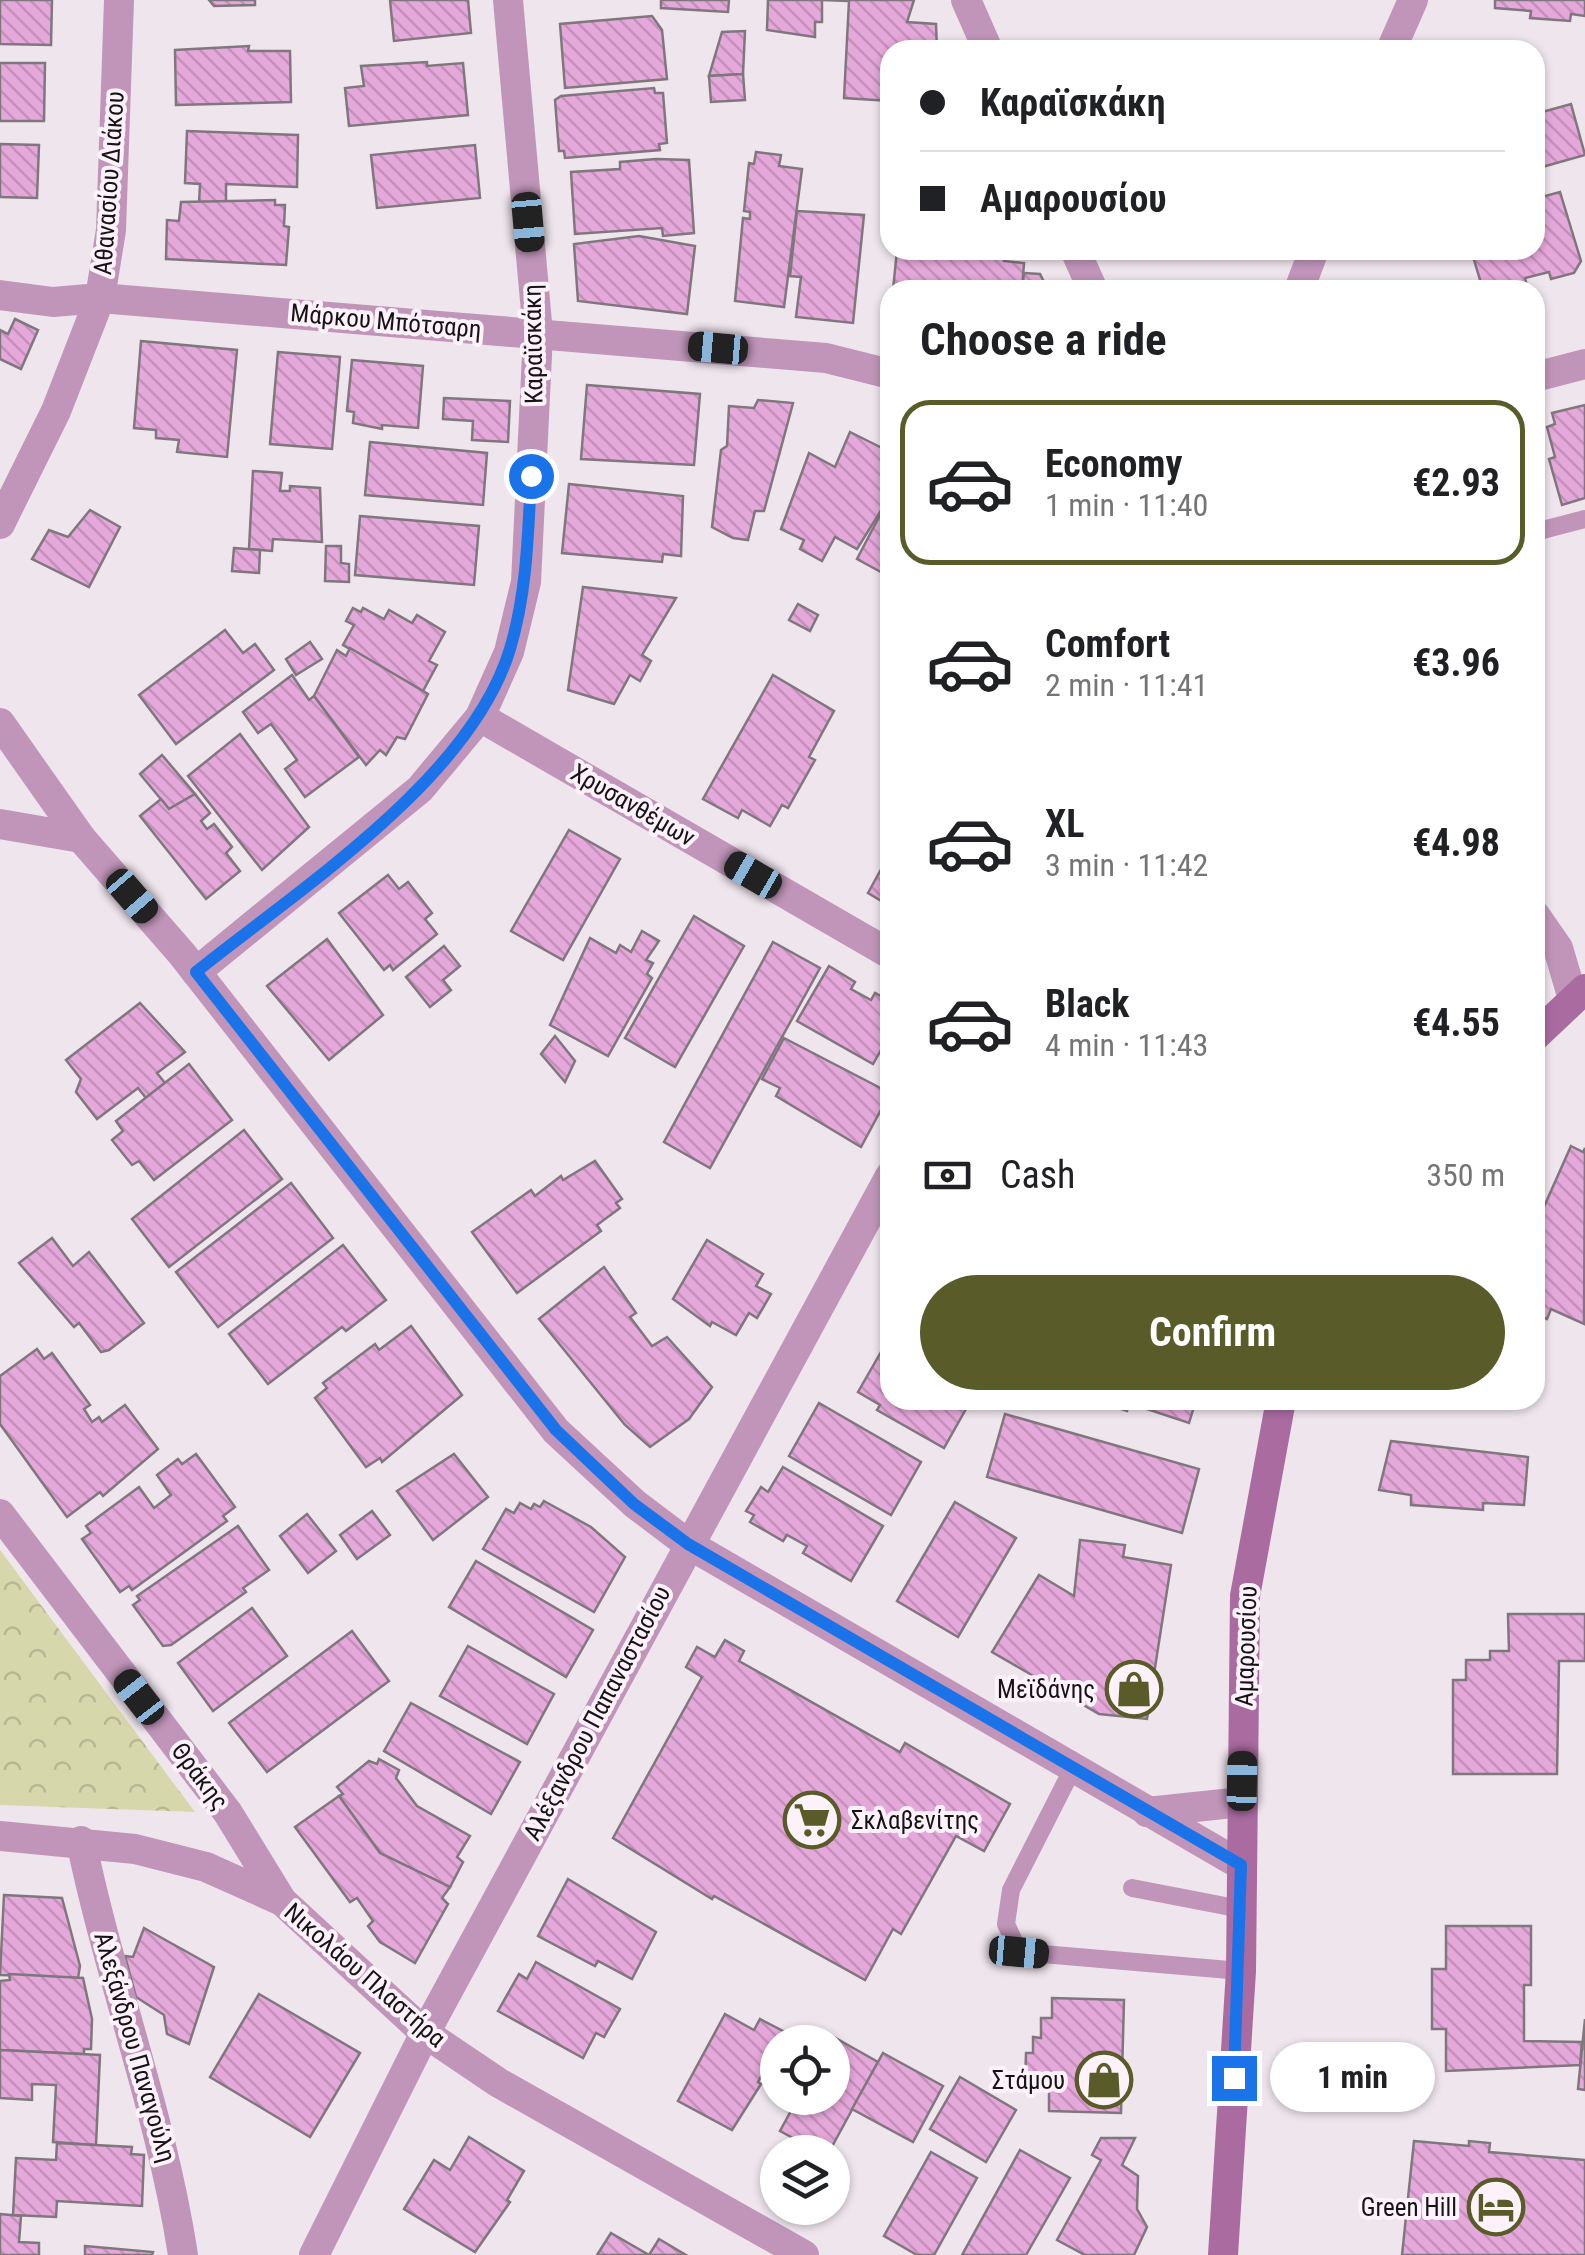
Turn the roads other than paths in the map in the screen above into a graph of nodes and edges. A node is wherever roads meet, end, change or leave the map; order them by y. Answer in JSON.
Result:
{"nodes":[{"id":1,"x":119,"y":0,"type":"edge"},
{"id":2,"x":508,"y":0,"type":"edge"},
{"id":3,"x":966,"y":0,"type":"edge"},
{"id":4,"x":1412,"y":0,"type":"edge"},
{"id":5,"x":984,"y":40,"type":"edge"},
{"id":6,"x":1395,"y":40,"type":"edge"},
{"id":7,"x":0,"y":295,"type":"edge"},
{"id":8,"x":100,"y":298,"type":"junction"},
{"id":9,"x":538,"y":334,"type":"junction"},
{"id":10,"x":1585,"y":364,"type":"edge"},
{"id":11,"x":880,"y":372,"type":"edge"},
{"id":12,"x":1545,"y":374,"type":"edge"},
{"id":13,"x":1585,"y":519,"type":"edge"},
{"id":14,"x":0,"y":524,"type":"edge"},
{"id":15,"x":1545,"y":529,"type":"edge"},
{"id":16,"x":480,"y":717,"type":"junction"},
{"id":17,"x":0,"y":723,"type":"edge"},
{"id":18,"x":0,"y":824,"type":"edge"},
{"id":19,"x":81,"y":838,"type":"junction"},
{"id":20,"x":1545,"y":929,"type":"edge"},
{"id":21,"x":880,"y":948,"type":"edge"},
{"id":22,"x":196,"y":972,"type":"junction"},
{"id":23,"x":1579,"y":994,"type":"edge"},
{"id":24,"x":1545,"y":1026,"type":"edge"},
{"id":25,"x":880,"y":1194,"type":"edge"},
{"id":26,"x":1279,"y":1410,"type":"edge"},
{"id":27,"x":0,"y":1514,"type":"edge"},
{"id":28,"x":688,"y":1544,"type":"junction"},
{"id":29,"x":1073,"y":1768,"type":"junction"},
{"id":30,"x":1242,"y":1802,"type":"junction"},
{"id":31,"x":1146,"y":1812,"type":"junction"},
{"id":32,"x":0,"y":1836,"type":"edge"},
{"id":33,"x":81,"y":1841,"type":"junction"},
{"id":34,"x":1241,"y":1865,"type":"junction"},
{"id":35,"x":1132,"y":1888,"type":"dead end"},
{"id":36,"x":282,"y":1902,"type":"junction"},
{"id":37,"x":1241,"y":1909,"type":"junction"},
{"id":38,"x":1240,"y":1971,"type":"junction"},
{"id":39,"x":425,"y":2033,"type":"junction"},
{"id":40,"x":184,"y":2255,"type":"edge"},
{"id":41,"x":314,"y":2255,"type":"edge"},
{"id":42,"x":804,"y":2255,"type":"edge"},
{"id":43,"x":1223,"y":2255,"type":"edge"}],
"edges":[{"from":1,"to":8,"type":"street","name":"Αθανασίου Διάκου"},
{"from":2,"to":9,"type":"street","name":"Καραϊσκάκη"},
{"from":3,"to":5,"type":"street"},
{"from":4,"to":6,"type":"street"},
{"from":7,"to":8,"type":"street","name":"Μάρκου Μπότσαρη"},
{"from":8,"to":9,"type":"street","name":"Μάρκου Μπότσαρη"},
{"from":8,"to":14,"type":"street","name":"Αθανασίου Διάκου"},
{"from":9,"to":11,"type":"street","name":"Μάρκου Μπότσαρη"},
{"from":9,"to":16,"type":"street","name":"Καραϊσκάκη"},
{"from":10,"to":12,"type":"street"},
{"from":13,"to":15,"type":"lane"},
{"from":16,"to":21,"type":"street","name":"Χρυσανθέμων"},
{"from":16,"to":22,"type":"street","name":"Καραϊσκάκη"},
{"from":17,"to":19,"type":"street"},
{"from":18,"to":19,"type":"street"},
{"from":19,"to":22,"type":"street"},
{"from":20,"to":23,"type":"street"},
{"from":22,"to":28,"type":"street"},
{"from":23,"to":24,"type":"main road"},
{"from":25,"to":28,"type":"street","name":"Αλέξανδρου Παπαναστασίου"},
{"from":26,"to":30,"type":"main road","name":"Αμαρουσίου"},
{"from":27,"to":36,"type":"street","name":"Θράκης"},
{"from":28,"to":29,"type":"street"},
{"from":28,"to":39,"type":"street","name":"Αλέξανδρου Παπαναστασίου"},
{"from":29,"to":31,"type":"street"},
{"from":29,"to":38,"type":"lane"},
{"from":30,"to":31,"type":"street"},
{"from":30,"to":34,"type":"main road","name":"Αμαρουσίου"},
{"from":31,"to":34,"type":"street"},
{"from":32,"to":33,"type":"street","name":"Νικολάου Πλαστήρα"},
{"from":33,"to":36,"type":"street","name":"Νικολάου Πλαστήρα"},
{"from":33,"to":40,"type":"street","name":"Αλεξάνδρου Παναγούλη"},
{"from":34,"to":37,"type":"main road","name":"Αμαρουσίου"},
{"from":35,"to":37,"type":"lane"},
{"from":36,"to":39,"type":"street","name":"Νικολάου Πλαστήρα"},
{"from":37,"to":38,"type":"main road","name":"Αμαρουσίου"},
{"from":38,"to":43,"type":"main road","name":"Αμαρουσίου"},
{"from":39,"to":41,"type":"street","name":"Αλέξανδρου Παπαναστασίου"},
{"from":39,"to":42,"type":"street","name":"Νικολάου Πλαστήρα"}]}
